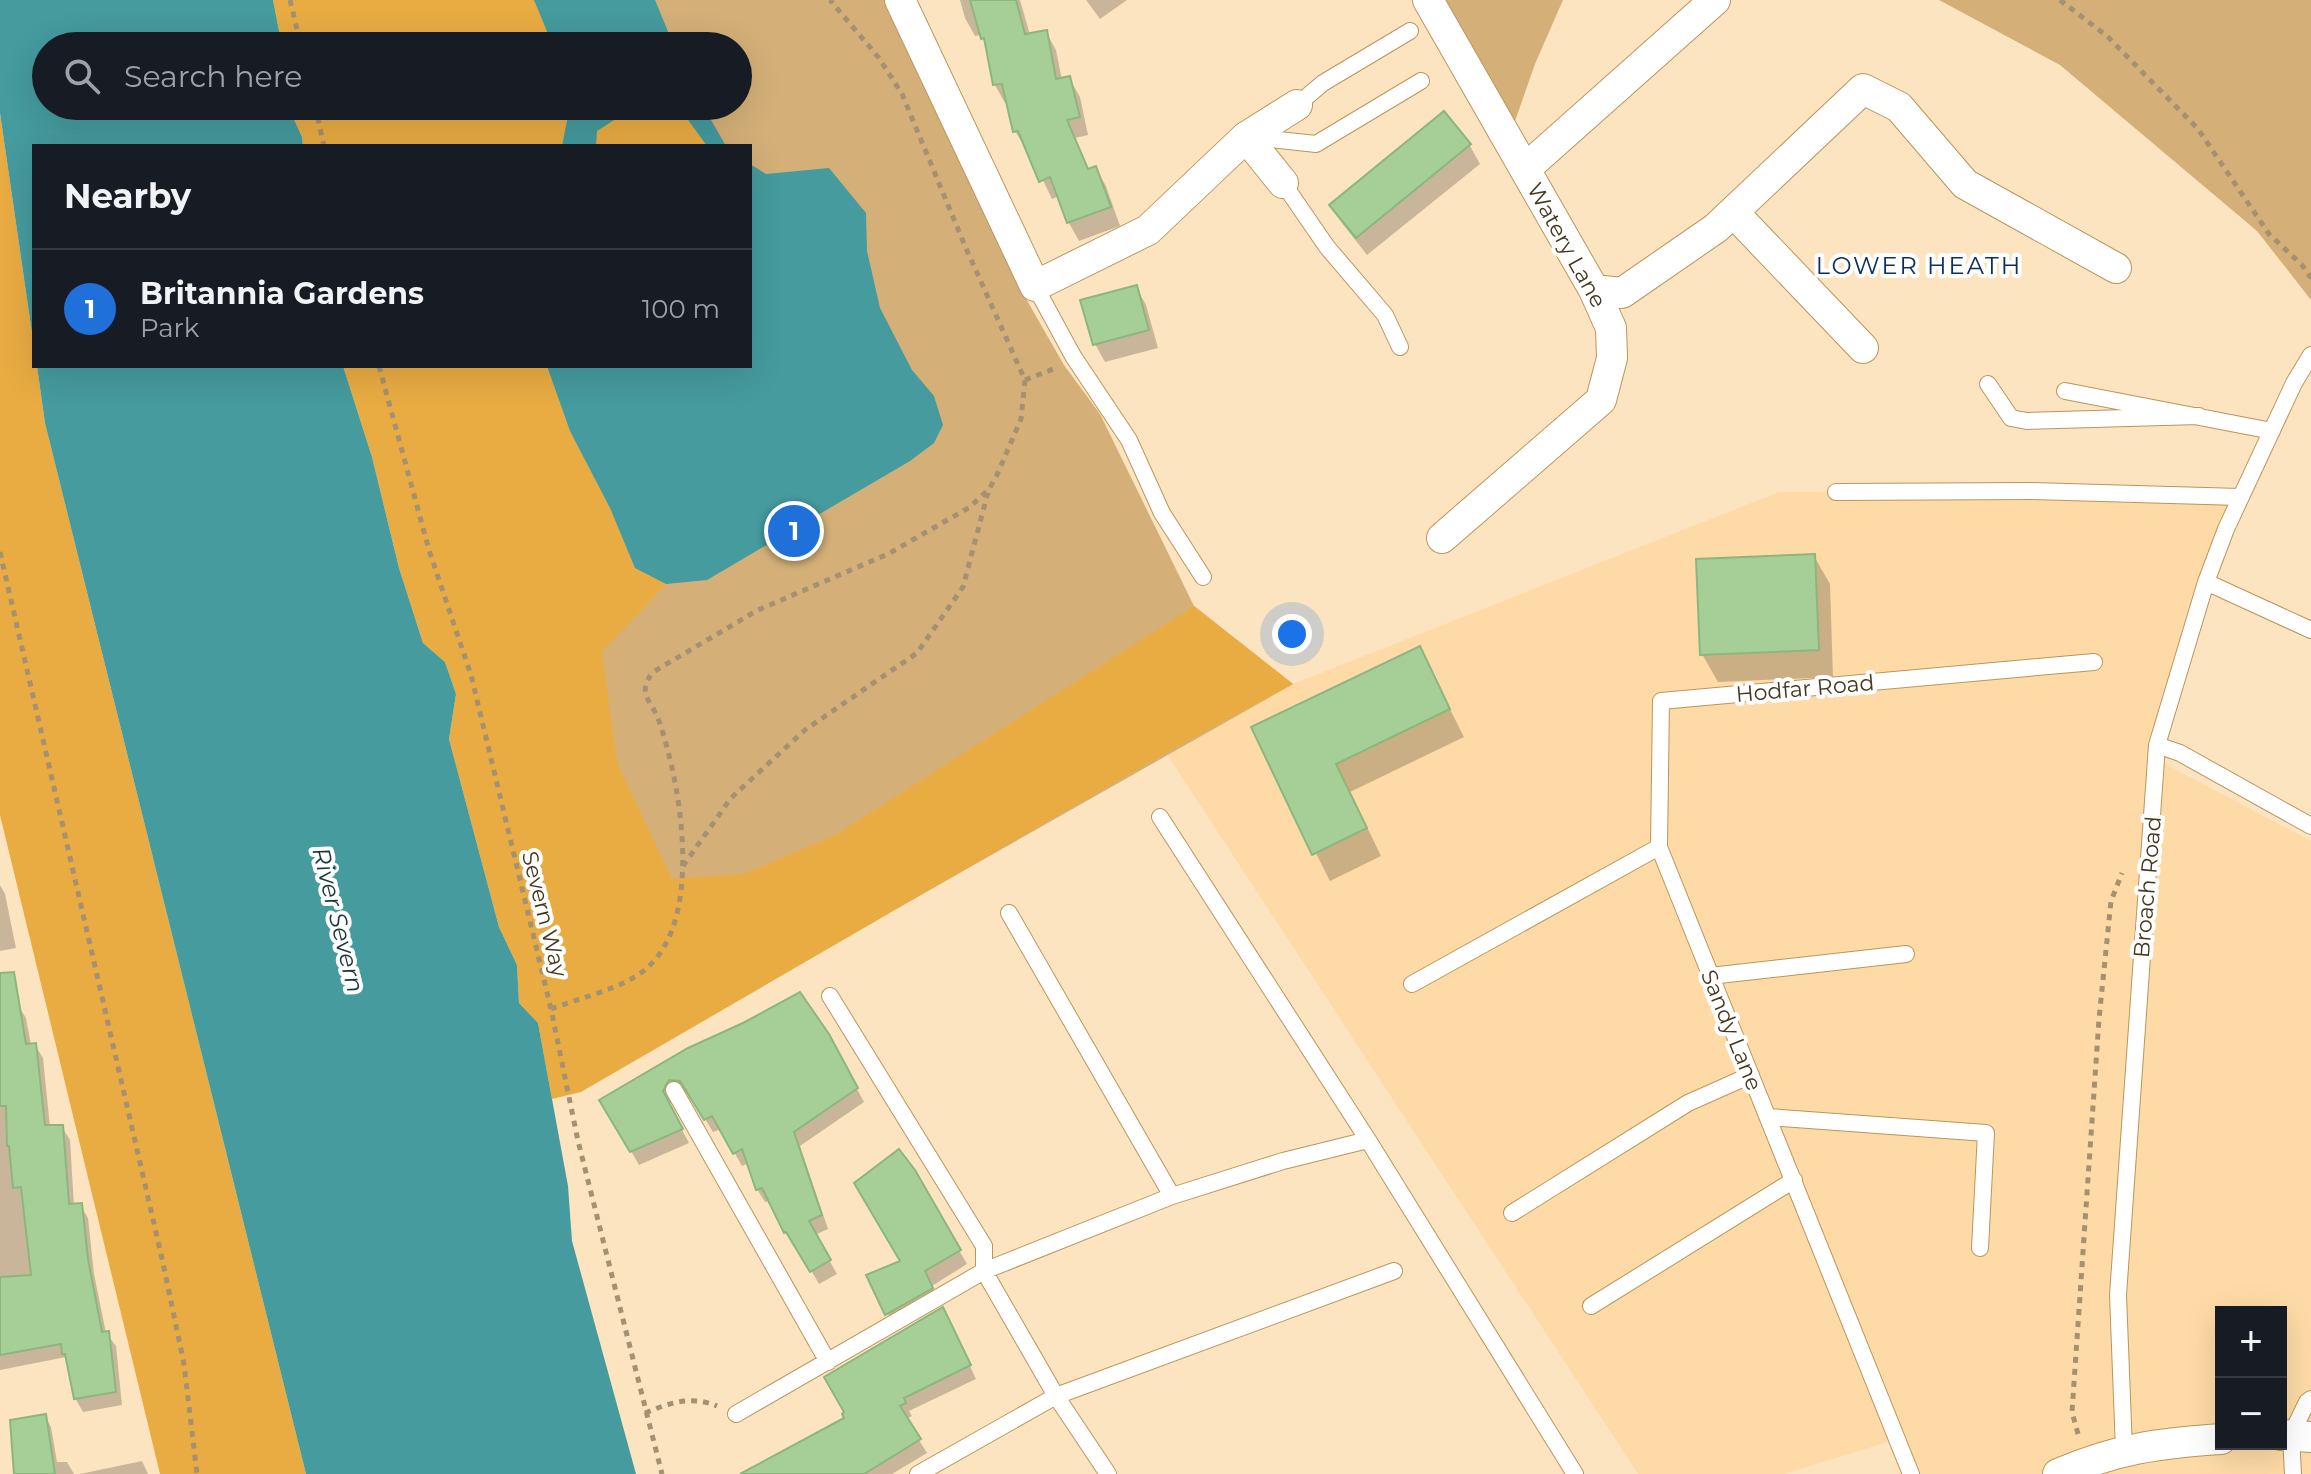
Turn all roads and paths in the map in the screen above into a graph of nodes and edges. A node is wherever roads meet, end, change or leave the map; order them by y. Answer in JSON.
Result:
{"nodes":[{"id":1,"x":290,"y":0,"type":"edge"},
{"id":2,"x":830,"y":0,"type":"edge"},
{"id":3,"x":900,"y":0,"type":"edge"},
{"id":4,"x":1428,"y":0,"type":"edge"},
{"id":5,"x":1715,"y":0,"type":"edge"},
{"id":6,"x":2060,"y":0,"type":"edge"},
{"id":7,"x":1410,"y":31,"type":"dead end"},
{"id":8,"x":298,"y":32,"type":"edge"},
{"id":9,"x":1421,"y":81,"type":"dead end"},
{"id":10,"x":1297,"y":105,"type":"joint"},
{"id":11,"x":318,"y":120,"type":"edge"},
{"id":12,"x":1246,"y":137,"type":"junction"},
{"id":13,"x":324,"y":144,"type":"edge"},
{"id":14,"x":1525,"y":169,"type":"junction"},
{"id":15,"x":1283,"y":183,"type":"joint"},
{"id":16,"x":1733,"y":212,"type":"junction"},
{"id":17,"x":2116,"y":268,"type":"dead end"},
{"id":18,"x":2311,"y":278,"type":"edge"},
{"id":19,"x":1035,"y":286,"type":"junction"},
{"id":20,"x":1594,"y":290,"type":"junction"},
{"id":21,"x":1400,"y":347,"type":"dead end"},
{"id":22,"x":1863,"y":348,"type":"dead end"},
{"id":23,"x":2311,"y":355,"type":"edge"},
{"id":24,"x":380,"y":368,"type":"edge"},
{"id":25,"x":1988,"y":384,"type":"dead end"},
{"id":26,"x":2065,"y":391,"type":"dead end"},
{"id":27,"x":2199,"y":416,"type":"junction"},
{"id":28,"x":2272,"y":431,"type":"junction"},
{"id":29,"x":989,"y":489,"type":"junction"},
{"id":30,"x":1836,"y":492,"type":"dead end"},
{"id":31,"x":2240,"y":497,"type":"junction"},
{"id":32,"x":1442,"y":538,"type":"dead end"},
{"id":33,"x":0,"y":552,"type":"edge"},
{"id":34,"x":1203,"y":577,"type":"dead end"},
{"id":35,"x":2206,"y":582,"type":"junction"},
{"id":36,"x":2311,"y":630,"type":"edge"},
{"id":37,"x":2094,"y":662,"type":"dead end"},
{"id":38,"x":2157,"y":745,"type":"junction"},
{"id":39,"x":1160,"y":817,"type":"dead end"},
{"id":40,"x":2153,"y":824,"type":"junction"},
{"id":41,"x":2311,"y":826,"type":"edge"},
{"id":42,"x":1659,"y":847,"type":"junction"},
{"id":43,"x":683,"y":866,"type":"junction"},
{"id":44,"x":1009,"y":913,"type":"dead end"},
{"id":45,"x":1906,"y":954,"type":"dead end"},
{"id":46,"x":1710,"y":976,"type":"junction"},
{"id":47,"x":1412,"y":984,"type":"dead end"},
{"id":48,"x":830,"y":996,"type":"dead end"},
{"id":49,"x":551,"y":1009,"type":"junction"},
{"id":50,"x":1751,"y":1075,"type":"junction"},
{"id":51,"x":674,"y":1090,"type":"dead end"},
{"id":52,"x":1768,"y":1117,"type":"junction"},
{"id":53,"x":1368,"y":1140,"type":"junction"},
{"id":54,"x":1794,"y":1180,"type":"junction"},
{"id":55,"x":1172,"y":1196,"type":"junction"},
{"id":56,"x":1512,"y":1213,"type":"dead end"},
{"id":57,"x":1980,"y":1248,"type":"dead end"},
{"id":58,"x":984,"y":1271,"type":"junction"},
{"id":59,"x":1394,"y":1271,"type":"dead end"},
{"id":60,"x":1591,"y":1306,"type":"dead end"},
{"id":61,"x":828,"y":1362,"type":"junction"},
{"id":62,"x":1056,"y":1396,"type":"junction"},
{"id":63,"x":2311,"y":1399,"type":"edge"},
{"id":64,"x":645,"y":1413,"type":"junction"},
{"id":65,"x":736,"y":1414,"type":"joint"},
{"id":66,"x":2294,"y":1436,"type":"edge"},
{"id":67,"x":2215,"y":1439,"type":"edge"},
{"id":68,"x":2124,"y":1450,"type":"junction"},
{"id":69,"x":2086,"y":1462,"type":"junction"},
{"id":70,"x":197,"y":1474,"type":"edge"},
{"id":71,"x":662,"y":1474,"type":"edge"},
{"id":72,"x":918,"y":1474,"type":"edge"},
{"id":73,"x":1108,"y":1474,"type":"edge"},
{"id":74,"x":1575,"y":1474,"type":"edge"},
{"id":75,"x":1911,"y":1474,"type":"edge"},
{"id":76,"x":2058,"y":1474,"type":"edge"},
{"id":77,"x":2293,"y":1474,"type":"edge"}],
"edges":[{"from":1,"to":8,"type":"path"},
{"from":2,"to":29,"type":"path"},
{"from":3,"to":19,"type":"street"},
{"from":4,"to":14,"type":"street","name":"Watery Lane"},
{"from":5,"to":14,"type":"street"},
{"from":6,"to":18,"type":"path"},
{"from":7,"to":10,"type":"lane"},
{"from":9,"to":12,"type":"lane"},
{"from":10,"to":12,"type":"street"},
{"from":11,"to":13,"type":"path"},
{"from":12,"to":15,"type":"street"},
{"from":12,"to":19,"type":"street"},
{"from":14,"to":20,"type":"street","name":"Watery Lane"},
{"from":15,"to":21,"type":"lane"},
{"from":16,"to":17,"type":"street"},
{"from":16,"to":20,"type":"street"},
{"from":16,"to":22,"type":"street"},
{"from":19,"to":34,"type":"lane"},
{"from":20,"to":32,"type":"street","name":"Watery Lane"},
{"from":23,"to":28,"type":"lane","name":"Broach Road"},
{"from":24,"to":49,"type":"path","name":"Severn Way"},
{"from":25,"to":27,"type":"lane"},
{"from":26,"to":27,"type":"lane"},
{"from":27,"to":28,"type":"lane"},
{"from":28,"to":31,"type":"lane","name":"Broach Road"},
{"from":29,"to":43,"type":"path"},
{"from":29,"to":43,"type":"path"},
{"from":30,"to":31,"type":"lane"},
{"from":31,"to":35,"type":"lane","name":"Broach Road"},
{"from":33,"to":70,"type":"path"},
{"from":35,"to":36,"type":"lane"},
{"from":35,"to":38,"type":"lane","name":"Broach Road"},
{"from":37,"to":42,"type":"lane","name":"Hodfar Road"},
{"from":38,"to":40,"type":"lane","name":"Broach Road"},
{"from":38,"to":41,"type":"lane"},
{"from":39,"to":53,"type":"lane"},
{"from":40,"to":68,"type":"lane","name":"Broach Road"},
{"from":40,"to":69,"type":"path"},
{"from":42,"to":46,"type":"lane","name":"Sandy Lane"},
{"from":42,"to":47,"type":"lane"},
{"from":43,"to":49,"type":"path"},
{"from":44,"to":55,"type":"lane"},
{"from":45,"to":46,"type":"lane"},
{"from":46,"to":50,"type":"lane","name":"Sandy Lane"},
{"from":48,"to":58,"type":"lane"},
{"from":49,"to":64,"type":"path","name":"Severn Way"},
{"from":50,"to":52,"type":"lane","name":"Sandy Lane"},
{"from":50,"to":56,"type":"lane"},
{"from":51,"to":61,"type":"lane"},
{"from":52,"to":54,"type":"lane","name":"Sandy Lane"},
{"from":52,"to":57,"type":"lane"},
{"from":53,"to":55,"type":"lane"},
{"from":53,"to":74,"type":"lane"},
{"from":54,"to":60,"type":"lane"},
{"from":54,"to":75,"type":"lane","name":"Sandy Lane"},
{"from":55,"to":58,"type":"lane"},
{"from":58,"to":61,"type":"lane"},
{"from":58,"to":62,"type":"lane"},
{"from":59,"to":62,"type":"lane"},
{"from":61,"to":65,"type":"lane"},
{"from":62,"to":72,"type":"lane"},
{"from":62,"to":73,"type":"lane"},
{"from":63,"to":66,"type":"lane"},
{"from":64,"to":65,"type":"path"},
{"from":64,"to":71,"type":"path","name":"Severn Way"},
{"from":66,"to":77,"type":"lane"},
{"from":67,"to":68,"type":"street"},
{"from":68,"to":69,"type":"street"},
{"from":69,"to":76,"type":"street"}]}
